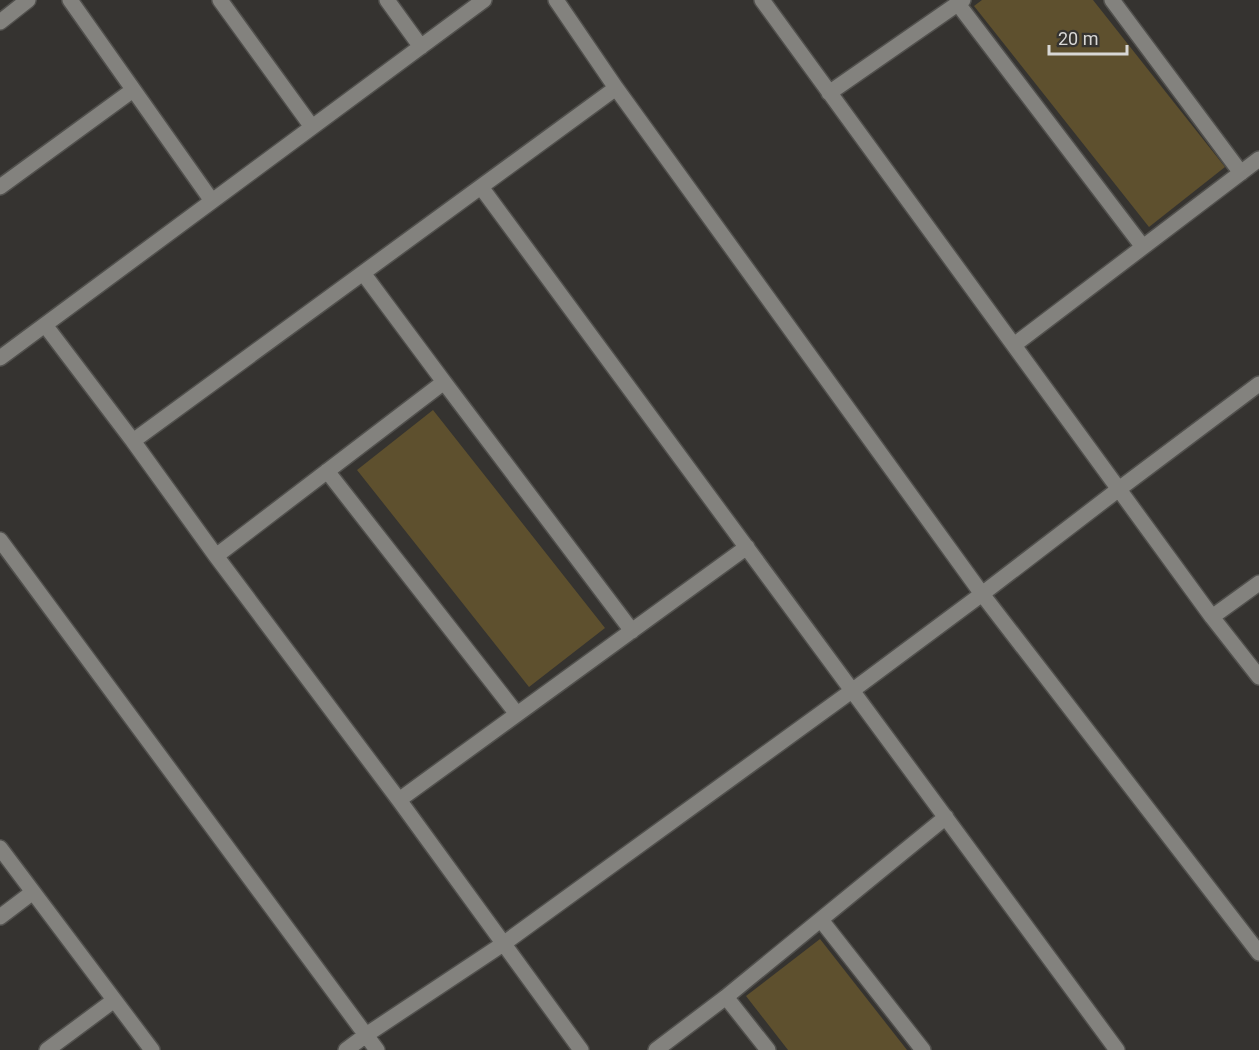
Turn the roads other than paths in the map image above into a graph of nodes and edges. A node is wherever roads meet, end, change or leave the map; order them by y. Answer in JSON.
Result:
{"nodes":[{"id":1,"x":28,"y":0,"type":"edge"},
{"id":2,"x":70,"y":0,"type":"edge"},
{"id":3,"x":219,"y":0,"type":"edge"},
{"id":4,"x":387,"y":0,"type":"edge"},
{"id":5,"x":484,"y":0,"type":"edge"},
{"id":6,"x":556,"y":0,"type":"edge"},
{"id":7,"x":762,"y":0,"type":"edge"},
{"id":8,"x":1112,"y":0,"type":"edge"},
{"id":9,"x":961,"y":2,"type":"edge"},
{"id":10,"x":0,"y":22,"type":"edge"},
{"id":11,"x":421,"y":47,"type":"junction"},
{"id":12,"x":616,"y":88,"type":"junction"},
{"id":13,"x":133,"y":90,"type":"junction"},
{"id":14,"x":829,"y":93,"type":"junction"},
{"id":15,"x":312,"y":127,"type":"junction"},
{"id":16,"x":1259,"y":159,"type":"edge"},
{"id":17,"x":1241,"y":173,"type":"junction"},
{"id":18,"x":0,"y":187,"type":"edge"},
{"id":19,"x":481,"y":187,"type":"junction"},
{"id":20,"x":212,"y":201,"type":"junction"},
{"id":21,"x":1143,"y":247,"type":"junction"},
{"id":22,"x":363,"y":273,"type":"junction"},
{"id":23,"x":45,"y":325,"type":"junction"},
{"id":24,"x":1014,"y":345,"type":"junction"},
{"id":25,"x":0,"y":358,"type":"edge"},
{"id":26,"x":444,"y":382,"type":"junction"},
{"id":27,"x":1259,"y":384,"type":"edge"},
{"id":28,"x":133,"y":441,"type":"junction"},
{"id":29,"x":327,"y":471,"type":"junction"},
{"id":30,"x":1119,"y":489,"type":"junction"},
{"id":31,"x":0,"y":540,"type":"edge"},
{"id":32,"x":747,"y":548,"type":"junction"},
{"id":33,"x":216,"y":556,"type":"junction"},
{"id":34,"x":1259,"y":583,"type":"edge"},
{"id":35,"x":982,"y":594,"type":"junction"},
{"id":36,"x":1212,"y":617,"type":"junction"},
{"id":37,"x":632,"y":631,"type":"junction"},
{"id":38,"x":1259,"y":677,"type":"edge"},
{"id":39,"x":853,"y":690,"type":"junction"},
{"id":40,"x":517,"y":714,"type":"junction"},
{"id":41,"x":399,"y":800,"type":"junction"},
{"id":42,"x":946,"y":817,"type":"junction"},
{"id":43,"x":0,"y":848,"type":"edge"},
{"id":44,"x":33,"y":892,"type":"junction"},
{"id":45,"x":0,"y":917,"type":"edge"},
{"id":46,"x":821,"y":920,"type":"junction"},
{"id":47,"x":503,"y":944,"type":"junction"},
{"id":48,"x":1259,"y":953,"type":"edge"},
{"id":49,"x":726,"y":998,"type":"junction"},
{"id":50,"x":113,"y":1000,"type":"junction"},
{"id":51,"x":366,"y":1035,"type":"junction"},
{"id":52,"x":47,"y":1050,"type":"edge"},
{"id":53,"x":152,"y":1050,"type":"edge"},
{"id":54,"x":346,"y":1050,"type":"edge"},
{"id":55,"x":377,"y":1050,"type":"edge"},
{"id":56,"x":581,"y":1050,"type":"edge"},
{"id":57,"x":656,"y":1050,"type":"edge"},
{"id":58,"x":768,"y":1050,"type":"edge"},
{"id":59,"x":923,"y":1050,"type":"edge"},
{"id":60,"x":1117,"y":1050,"type":"edge"}],
"edges":[{"from":1,"to":10,"type":"street"},
{"from":2,"to":13,"type":"street"},
{"from":3,"to":15,"type":"street"},
{"from":4,"to":11,"type":"street"},
{"from":5,"to":11,"type":"street"},
{"from":6,"to":12,"type":"street"},
{"from":7,"to":14,"type":"street"},
{"from":8,"to":17,"type":"street"},
{"from":9,"to":14,"type":"street"},
{"from":9,"to":21,"type":"street"},
{"from":11,"to":15,"type":"street"},
{"from":12,"to":19,"type":"street"},
{"from":12,"to":35,"type":"street"},
{"from":13,"to":18,"type":"street"},
{"from":13,"to":20,"type":"street"},
{"from":14,"to":24,"type":"street"},
{"from":15,"to":20,"type":"street"},
{"from":16,"to":17,"type":"street"},
{"from":17,"to":21,"type":"street"},
{"from":19,"to":22,"type":"street"},
{"from":19,"to":32,"type":"street"},
{"from":20,"to":23,"type":"street"},
{"from":21,"to":24,"type":"street"},
{"from":22,"to":26,"type":"street"},
{"from":22,"to":28,"type":"street"},
{"from":23,"to":25,"type":"street"},
{"from":23,"to":28,"type":"street"},
{"from":24,"to":30,"type":"street"},
{"from":26,"to":29,"type":"street"},
{"from":26,"to":37,"type":"street"},
{"from":27,"to":30,"type":"street"},
{"from":28,"to":33,"type":"street"},
{"from":29,"to":33,"type":"street"},
{"from":29,"to":40,"type":"street"},
{"from":30,"to":35,"type":"street"},
{"from":30,"to":36,"type":"street"},
{"from":31,"to":51,"type":"street"},
{"from":32,"to":37,"type":"street"},
{"from":32,"to":39,"type":"street"},
{"from":33,"to":41,"type":"street"},
{"from":34,"to":36,"type":"street"},
{"from":35,"to":39,"type":"street"},
{"from":35,"to":48,"type":"street"},
{"from":36,"to":38,"type":"street"},
{"from":37,"to":40,"type":"street"},
{"from":39,"to":42,"type":"street"},
{"from":39,"to":47,"type":"street"},
{"from":40,"to":41,"type":"street"},
{"from":41,"to":47,"type":"street"},
{"from":42,"to":46,"type":"street"},
{"from":42,"to":60,"type":"street"},
{"from":43,"to":44,"type":"street"},
{"from":44,"to":45,"type":"street"},
{"from":44,"to":50,"type":"street"},
{"from":46,"to":49,"type":"street"},
{"from":46,"to":59,"type":"street"},
{"from":47,"to":51,"type":"street"},
{"from":47,"to":56,"type":"street"},
{"from":49,"to":57,"type":"street"},
{"from":49,"to":58,"type":"street"},
{"from":50,"to":52,"type":"street"},
{"from":50,"to":53,"type":"street"},
{"from":51,"to":54,"type":"street"},
{"from":51,"to":55,"type":"street"}]}
